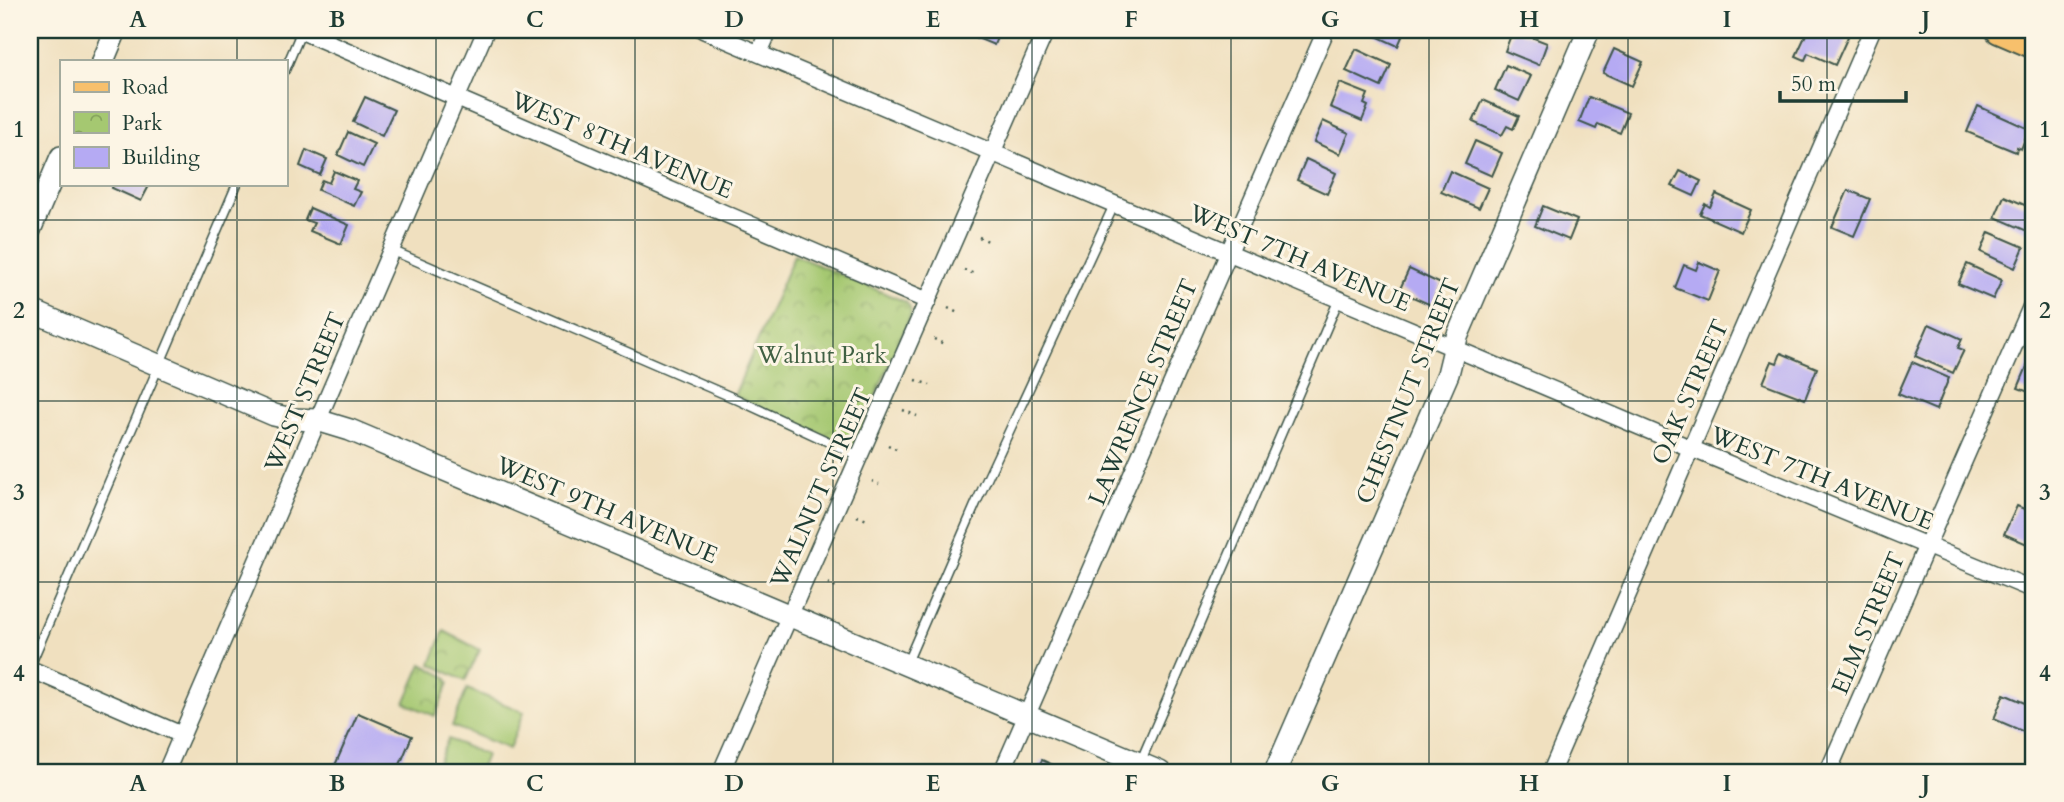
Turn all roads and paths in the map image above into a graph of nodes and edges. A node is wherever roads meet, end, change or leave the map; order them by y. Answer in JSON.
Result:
{"nodes":[{"id":1,"x":116,"y":30,"type":"edge"},
{"id":2,"x":301,"y":30,"type":"edge"},
{"id":3,"x":486,"y":30,"type":"edge"},
{"id":4,"x":704,"y":30,"type":"edge"},
{"id":5,"x":769,"y":30,"type":"edge"},
{"id":6,"x":1046,"y":30,"type":"edge"},
{"id":7,"x":1326,"y":30,"type":"edge"},
{"id":8,"x":1589,"y":30,"type":"edge"},
{"id":9,"x":1872,"y":30,"type":"edge"},
{"id":10,"x":1999,"y":30,"type":"edge"},
{"id":11,"x":2034,"y":45,"type":"edge"},
{"id":12,"x":759,"y":53,"type":"junction"},
{"id":13,"x":103,"y":60,"type":"edge"},
{"id":14,"x":287,"y":65,"type":"edge"},
{"id":15,"x":456,"y":98,"type":"junction"},
{"id":16,"x":993,"y":153,"type":"junction"},
{"id":17,"x":60,"y":159,"type":"edge"},
{"id":18,"x":236,"y":186,"type":"edge"},
{"id":19,"x":1114,"y":205,"type":"junction"},
{"id":20,"x":30,"y":230,"type":"edge"},
{"id":21,"x":979,"y":237,"type":"dead end"},
{"id":22,"x":988,"y":241,"type":"dead end"},
{"id":23,"x":391,"y":250,"type":"junction"},
{"id":24,"x":1228,"y":253,"type":"junction"},
{"id":25,"x":964,"y":270,"type":"dead end"},
{"id":26,"x":975,"y":274,"type":"dead end"},
{"id":27,"x":1339,"y":299,"type":"junction"},
{"id":28,"x":2034,"y":300,"type":"edge"},
{"id":29,"x":928,"y":301,"type":"junction"},
{"id":30,"x":948,"y":308,"type":"dead end"},
{"id":31,"x":30,"y":310,"type":"edge"},
{"id":32,"x":960,"y":314,"type":"dead end"},
{"id":33,"x":934,"y":340,"type":"dead end"},
{"id":34,"x":946,"y":345,"type":"dead end"},
{"id":35,"x":1454,"y":347,"type":"junction"},
{"id":36,"x":159,"y":366,"type":"junction"},
{"id":37,"x":916,"y":380,"type":"dead end"},
{"id":38,"x":930,"y":385,"type":"dead end"},
{"id":39,"x":903,"y":410,"type":"dead end"},
{"id":40,"x":917,"y":416,"type":"dead end"},
{"id":41,"x":317,"y":420,"type":"junction"},
{"id":42,"x":888,"y":445,"type":"dead end"},
{"id":43,"x":1690,"y":448,"type":"junction"},
{"id":44,"x":898,"y":450,"type":"dead end"},
{"id":45,"x":859,"y":456,"type":"junction"},
{"id":46,"x":872,"y":481,"type":"dead end"},
{"id":47,"x":879,"y":484,"type":"dead end"},
{"id":48,"x":857,"y":516,"type":"dead end"},
{"id":49,"x":867,"y":520,"type":"dead end"},
{"id":50,"x":1927,"y":545,"type":"junction"},
{"id":51,"x":828,"y":583,"type":"dead end"},
{"id":52,"x":838,"y":589,"type":"dead end"},
{"id":53,"x":2034,"y":590,"type":"edge"},
{"id":54,"x":789,"y":616,"type":"junction"},
{"id":55,"x":906,"y":666,"type":"junction"},
{"id":56,"x":30,"y":667,"type":"edge"},
{"id":57,"x":1027,"y":716,"type":"junction"},
{"id":58,"x":182,"y":735,"type":"junction"},
{"id":59,"x":1138,"y":768,"type":"edge"},
{"id":60,"x":166,"y":772,"type":"edge"},
{"id":61,"x":721,"y":772,"type":"edge"},
{"id":62,"x":1002,"y":772,"type":"edge"},
{"id":63,"x":1160,"y":772,"type":"edge"},
{"id":64,"x":1275,"y":772,"type":"edge"},
{"id":65,"x":1550,"y":772,"type":"edge"},
{"id":66,"x":1828,"y":772,"type":"edge"}],
"edges":[{"from":1,"to":13,"type":"street"},
{"from":2,"to":14,"type":"lane"},
{"from":2,"to":15,"type":"street","name":"WEST 8TH AVENUE"},
{"from":3,"to":15,"type":"street","name":"WEST STREET"},
{"from":4,"to":12,"type":"street","name":"WEST 7TH AVENUE"},
{"from":5,"to":12,"type":"street"},
{"from":6,"to":16,"type":"street","name":"WALNUT STREET"},
{"from":7,"to":24,"type":"street","name":"LAWRENCE STREET"},
{"from":8,"to":35,"type":"street","name":"CHESTNUT STREET"},
{"from":9,"to":43,"type":"street","name":"OAK STREET"},
{"from":10,"to":11,"type":"main road"},
{"from":12,"to":16,"type":"street","name":"WEST 7TH AVENUE"},
{"from":15,"to":23,"type":"street","name":"WEST STREET"},
{"from":15,"to":29,"type":"street","name":"WEST 8TH AVENUE"},
{"from":16,"to":19,"type":"street","name":"WEST 7TH AVENUE"},
{"from":16,"to":29,"type":"street","name":"WALNUT STREET"},
{"from":17,"to":20,"type":"street"},
{"from":18,"to":36,"type":"lane"},
{"from":19,"to":24,"type":"street","name":"WEST 7TH AVENUE"},
{"from":19,"to":55,"type":"lane"},
{"from":21,"to":22,"type":"path"},
{"from":23,"to":41,"type":"street","name":"WEST STREET"},
{"from":23,"to":45,"type":"lane"},
{"from":24,"to":27,"type":"street","name":"WEST 7TH AVENUE"},
{"from":24,"to":57,"type":"street","name":"LAWRENCE STREET"},
{"from":25,"to":26,"type":"path"},
{"from":27,"to":35,"type":"street","name":"WEST 7TH AVENUE"},
{"from":27,"to":59,"type":"lane"},
{"from":28,"to":50,"type":"street","name":"ELM STREET"},
{"from":29,"to":45,"type":"street","name":"WALNUT STREET"},
{"from":30,"to":32,"type":"path"},
{"from":31,"to":36,"type":"street","name":"WEST 9TH AVENUE"},
{"from":33,"to":34,"type":"path"},
{"from":35,"to":43,"type":"street","name":"WEST 7TH AVENUE"},
{"from":35,"to":64,"type":"street","name":"CHESTNUT STREET"},
{"from":36,"to":41,"type":"street","name":"WEST 9TH AVENUE"},
{"from":36,"to":56,"type":"lane"},
{"from":37,"to":38,"type":"path"},
{"from":39,"to":40,"type":"path"},
{"from":41,"to":54,"type":"street","name":"WEST 9TH AVENUE"},
{"from":41,"to":58,"type":"street","name":"WEST STREET"},
{"from":42,"to":44,"type":"path"},
{"from":43,"to":50,"type":"street","name":"WEST 7TH AVENUE"},
{"from":43,"to":65,"type":"street","name":"OAK STREET"},
{"from":45,"to":54,"type":"street","name":"WALNUT STREET"},
{"from":46,"to":47,"type":"path"},
{"from":48,"to":49,"type":"path"},
{"from":50,"to":53,"type":"street","name":"WEST 7TH AVENUE"},
{"from":50,"to":66,"type":"street","name":"ELM STREET"},
{"from":51,"to":52,"type":"path"},
{"from":54,"to":55,"type":"street","name":"WEST 9TH AVENUE"},
{"from":54,"to":61,"type":"street","name":"WALNUT STREET"},
{"from":55,"to":57,"type":"street","name":"WEST 9TH AVENUE"},
{"from":56,"to":58,"type":"street"},
{"from":57,"to":59,"type":"street","name":"WEST 9TH AVENUE"},
{"from":57,"to":62,"type":"street","name":"LAWRENCE STREET"},
{"from":58,"to":60,"type":"street","name":"WEST STREET"},
{"from":59,"to":63,"type":"street","name":"WEST 9TH AVENUE"}]}
